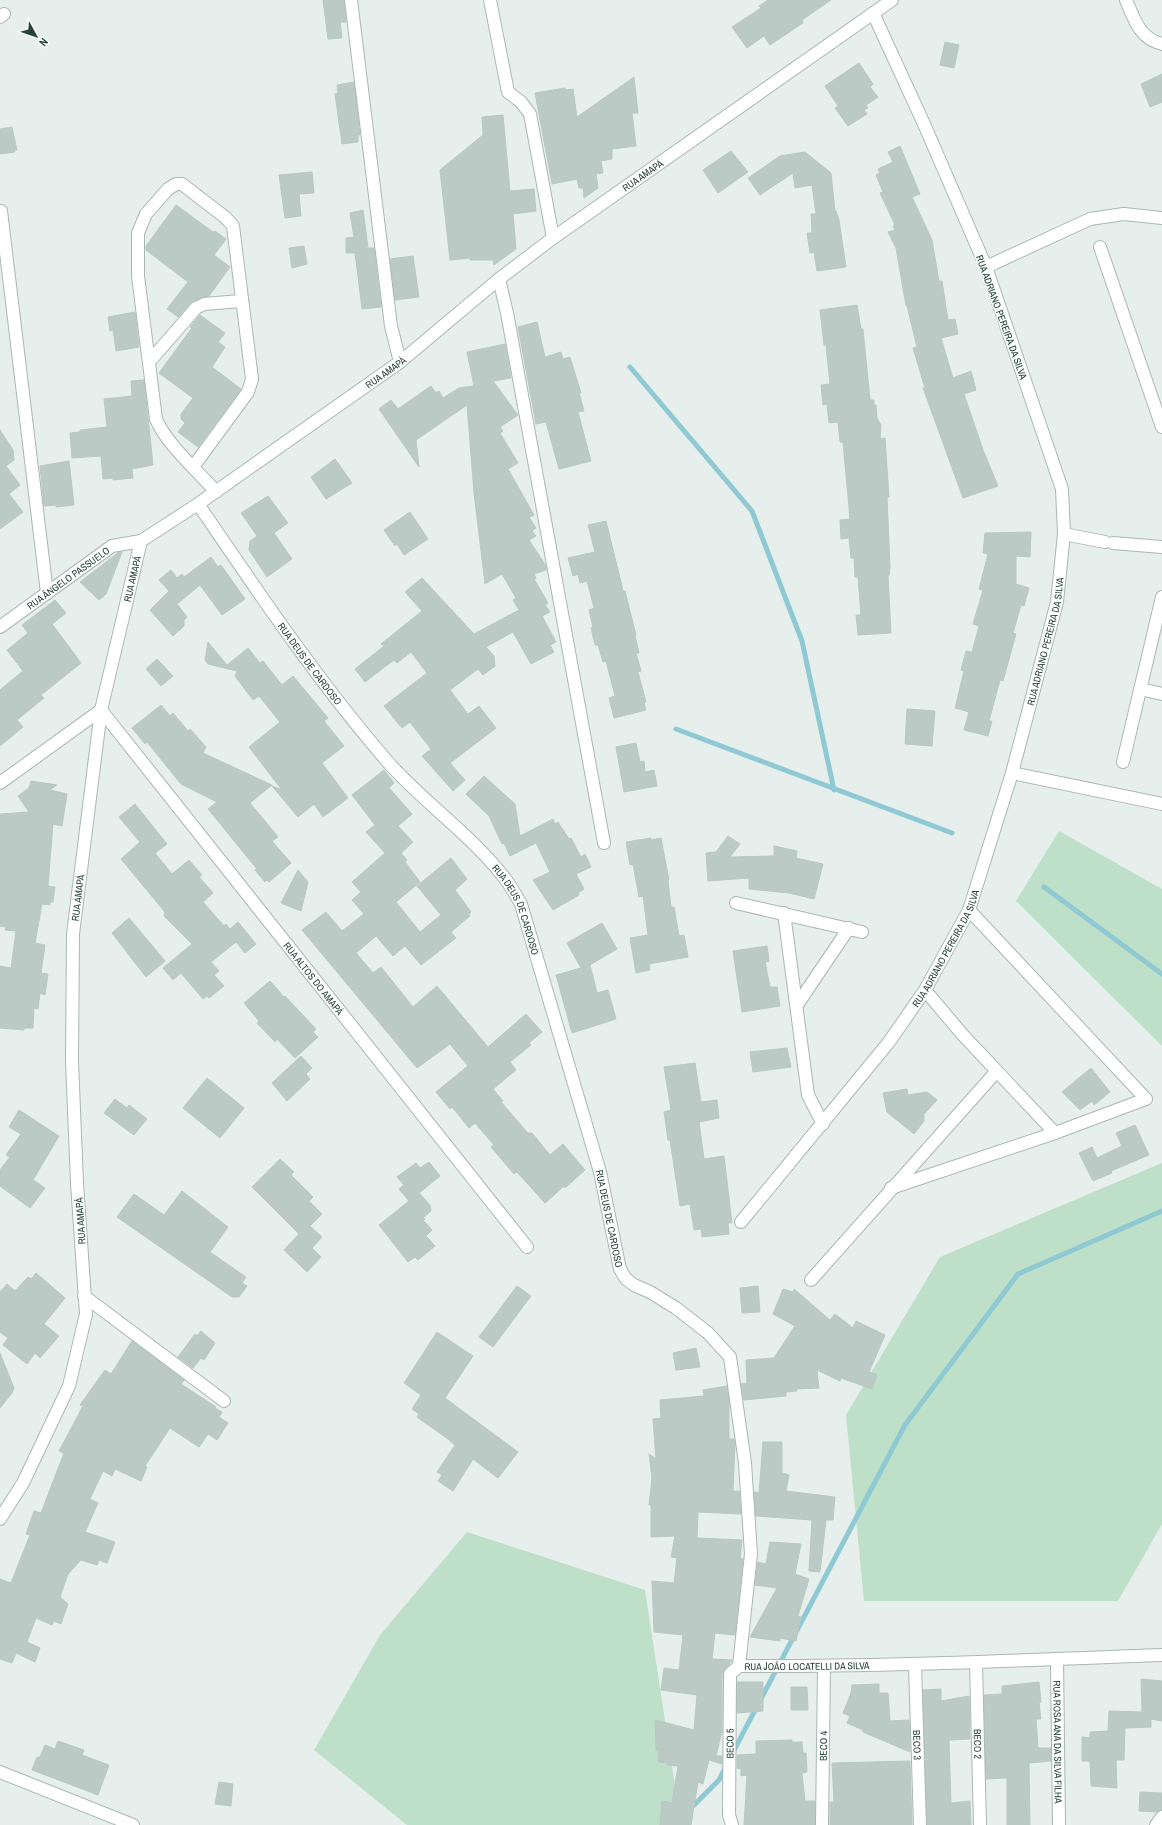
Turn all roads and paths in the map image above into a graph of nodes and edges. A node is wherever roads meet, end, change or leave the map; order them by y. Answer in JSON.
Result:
{"nodes":[{"id":1,"x":351,"y":0,"type":"edge"},
{"id":2,"x":490,"y":0,"type":"edge"},
{"id":3,"x":892,"y":0,"type":"edge"},
{"id":4,"x":1126,"y":0,"type":"edge"},
{"id":5,"x":873,"y":13,"type":"junction"},
{"id":6,"x":1162,"y":44,"type":"edge"},
{"id":7,"x":1,"y":211,"type":"edge"},
{"id":8,"x":1162,"y":218,"type":"edge"},
{"id":9,"x":554,"y":238,"type":"junction"},
{"id":10,"x":1100,"y":247,"type":"dead end"},
{"id":11,"x":986,"y":267,"type":"junction"},
{"id":12,"x":498,"y":279,"type":"junction"},
{"id":13,"x":241,"y":301,"type":"junction"},
{"id":14,"x":149,"y":362,"type":"junction"},
{"id":15,"x":400,"y":362,"type":"junction"},
{"id":16,"x":1162,"y":427,"type":"edge"},
{"id":17,"x":193,"y":467,"type":"junction"},
{"id":18,"x":216,"y":492,"type":"junction"},
{"id":19,"x":198,"y":504,"type":"junction"},
{"id":20,"x":1064,"y":534,"type":"junction"},
{"id":21,"x":141,"y":541,"type":"junction"},
{"id":22,"x":1162,"y":548,"type":"edge"},
{"id":23,"x":48,"y":593,"type":"junction"},
{"id":24,"x":1162,"y":597,"type":"edge"},
{"id":25,"x":0,"y":627,"type":"edge"},
{"id":26,"x":1140,"y":688,"type":"junction"},
{"id":27,"x":1162,"y":694,"type":"edge"},
{"id":28,"x":101,"y":710,"type":"junction"},
{"id":29,"x":1123,"y":762,"type":"dead end"},
{"id":30,"x":1012,"y":773,"type":"junction"},
{"id":31,"x":0,"y":783,"type":"edge"},
{"id":32,"x":1162,"y":804,"type":"edge"},
{"id":33,"x":604,"y":843,"type":"dead end"},
{"id":34,"x":736,"y":903,"type":"dead end"},
{"id":35,"x":969,"y":910,"type":"junction"},
{"id":36,"x":784,"y":913,"type":"junction"},
{"id":37,"x":848,"y":928,"type":"junction"},
{"id":38,"x":862,"y":932,"type":"dead end"},
{"id":39,"x":925,"y":990,"type":"junction"},
{"id":40,"x":797,"y":1005,"type":"junction"},
{"id":41,"x":996,"y":1072,"type":"junction"},
{"id":42,"x":823,"y":1124,"type":"junction"},
{"id":43,"x":1055,"y":1133,"type":"junction"},
{"id":44,"x":892,"y":1188,"type":"junction"},
{"id":45,"x":741,"y":1222,"type":"dead end"},
{"id":46,"x":527,"y":1248,"type":"dead end"},
{"id":47,"x":811,"y":1280,"type":"dead end"},
{"id":48,"x":84,"y":1296,"type":"junction"},
{"id":49,"x":730,"y":1357,"type":"joint"},
{"id":50,"x":224,"y":1401,"type":"dead end"},
{"id":51,"x":0,"y":1519,"type":"edge"},
{"id":52,"x":1162,"y":1655,"type":"edge"},
{"id":53,"x":1057,"y":1659,"type":"junction"},
{"id":54,"x":976,"y":1663,"type":"junction"},
{"id":55,"x":915,"y":1665,"type":"junction"},
{"id":56,"x":739,"y":1666,"type":"junction"},
{"id":57,"x":824,"y":1667,"type":"junction"},
{"id":58,"x":0,"y":1772,"type":"edge"},
{"id":59,"x":1162,"y":1817,"type":"edge"},
{"id":60,"x":133,"y":1825,"type":"edge"},
{"id":61,"x":732,"y":1825,"type":"edge"},
{"id":62,"x":822,"y":1825,"type":"edge"},
{"id":63,"x":920,"y":1825,"type":"edge"},
{"id":64,"x":980,"y":1825,"type":"edge"},
{"id":65,"x":1059,"y":1825,"type":"edge"},
{"id":66,"x":1156,"y":1825,"type":"edge"}],
"edges":[{"from":1,"to":15,"type":"street"},
{"from":2,"to":9,"type":"street"},
{"from":3,"to":5,"type":"street","name":"RUA AMAPÁ"},
{"from":4,"to":6,"type":"street"},
{"from":5,"to":9,"type":"street","name":"RUA AMAPÁ"},
{"from":5,"to":11,"type":"street","name":"RUA ADRIANO PEREIRA DA SILVA"},
{"from":7,"to":23,"type":"street"},
{"from":8,"to":11,"type":"street"},
{"from":9,"to":12,"type":"street","name":"RUA AMAPÁ"},
{"from":10,"to":16,"type":"street"},
{"from":11,"to":20,"type":"street","name":"RUA ADRIANO PEREIRA DA SILVA"},
{"from":12,"to":15,"type":"street","name":"RUA AMAPÁ"},
{"from":12,"to":33,"type":"street"},
{"from":13,"to":14,"type":"street"},
{"from":13,"to":14,"type":"street"},
{"from":13,"to":17,"type":"street"},
{"from":14,"to":17,"type":"street"},
{"from":15,"to":18,"type":"street","name":"RUA AMAPÁ"},
{"from":17,"to":18,"type":"street"},
{"from":18,"to":19,"type":"street","name":"RUA AMAPÁ"},
{"from":19,"to":21,"type":"street","name":"RUA AMAPÁ"},
{"from":19,"to":49,"type":"street","name":"RUA DEUS DE CARDOSO"},
{"from":20,"to":22,"type":"street"},
{"from":20,"to":30,"type":"street","name":"RUA ADRIANO PEREIRA DA SILVA"},
{"from":21,"to":23,"type":"street","name":"RUA ÂNGELO PASSUELO"},
{"from":21,"to":28,"type":"street","name":"RUA AMAPÁ"},
{"from":23,"to":25,"type":"street","name":"RUA ÂNGELO PASSUELO"},
{"from":24,"to":26,"type":"street"},
{"from":26,"to":27,"type":"street"},
{"from":26,"to":29,"type":"street"},
{"from":28,"to":31,"type":"street"},
{"from":28,"to":46,"type":"street","name":"RUA ALTOS DO AMAPÁ"},
{"from":28,"to":48,"type":"street","name":"RUA AMAPÁ"},
{"from":30,"to":32,"type":"street"},
{"from":30,"to":35,"type":"street","name":"RUA ADRIANO PEREIRA DA SILVA"},
{"from":34,"to":36,"type":"street"},
{"from":35,"to":39,"type":"street","name":"RUA ADRIANO PEREIRA DA SILVA"},
{"from":35,"to":43,"type":"street"},
{"from":36,"to":37,"type":"street"},
{"from":36,"to":40,"type":"street"},
{"from":37,"to":38,"type":"street"},
{"from":37,"to":40,"type":"street"},
{"from":39,"to":41,"type":"street"},
{"from":39,"to":42,"type":"street","name":"RUA ADRIANO PEREIRA DA SILVA"},
{"from":40,"to":42,"type":"street"},
{"from":41,"to":43,"type":"street"},
{"from":41,"to":44,"type":"street"},
{"from":42,"to":45,"type":"street","name":"RUA ADRIANO PEREIRA DA SILVA"},
{"from":43,"to":44,"type":"street"},
{"from":44,"to":47,"type":"street"},
{"from":48,"to":50,"type":"street"},
{"from":48,"to":51,"type":"street","name":"RUA AMAPÁ"},
{"from":49,"to":56,"type":"street","name":"RUA JOÃO LOCATELLI DA SILVA"},
{"from":52,"to":53,"type":"street","name":"RUA JOÃO LOCATELLI DA SILVA"},
{"from":53,"to":54,"type":"street","name":"RUA JOÃO LOCATELLI DA SILVA"},
{"from":53,"to":65,"type":"street","name":"RUA ROSA ANA DA SILVA FILHA"},
{"from":54,"to":55,"type":"street","name":"RUA JOÃO LOCATELLI DA SILVA"},
{"from":54,"to":64,"type":"street","name":"BECO 2"},
{"from":55,"to":57,"type":"street","name":"RUA JOÃO LOCATELLI DA SILVA"},
{"from":55,"to":63,"type":"street","name":"BECO 3"},
{"from":56,"to":57,"type":"street","name":"RUA JOÃO LOCATELLI DA SILVA"},
{"from":56,"to":61,"type":"street","name":"BECO 5"},
{"from":57,"to":62,"type":"street","name":"BECO 4"},
{"from":58,"to":60,"type":"street"},
{"from":59,"to":66,"type":"street"}]}
